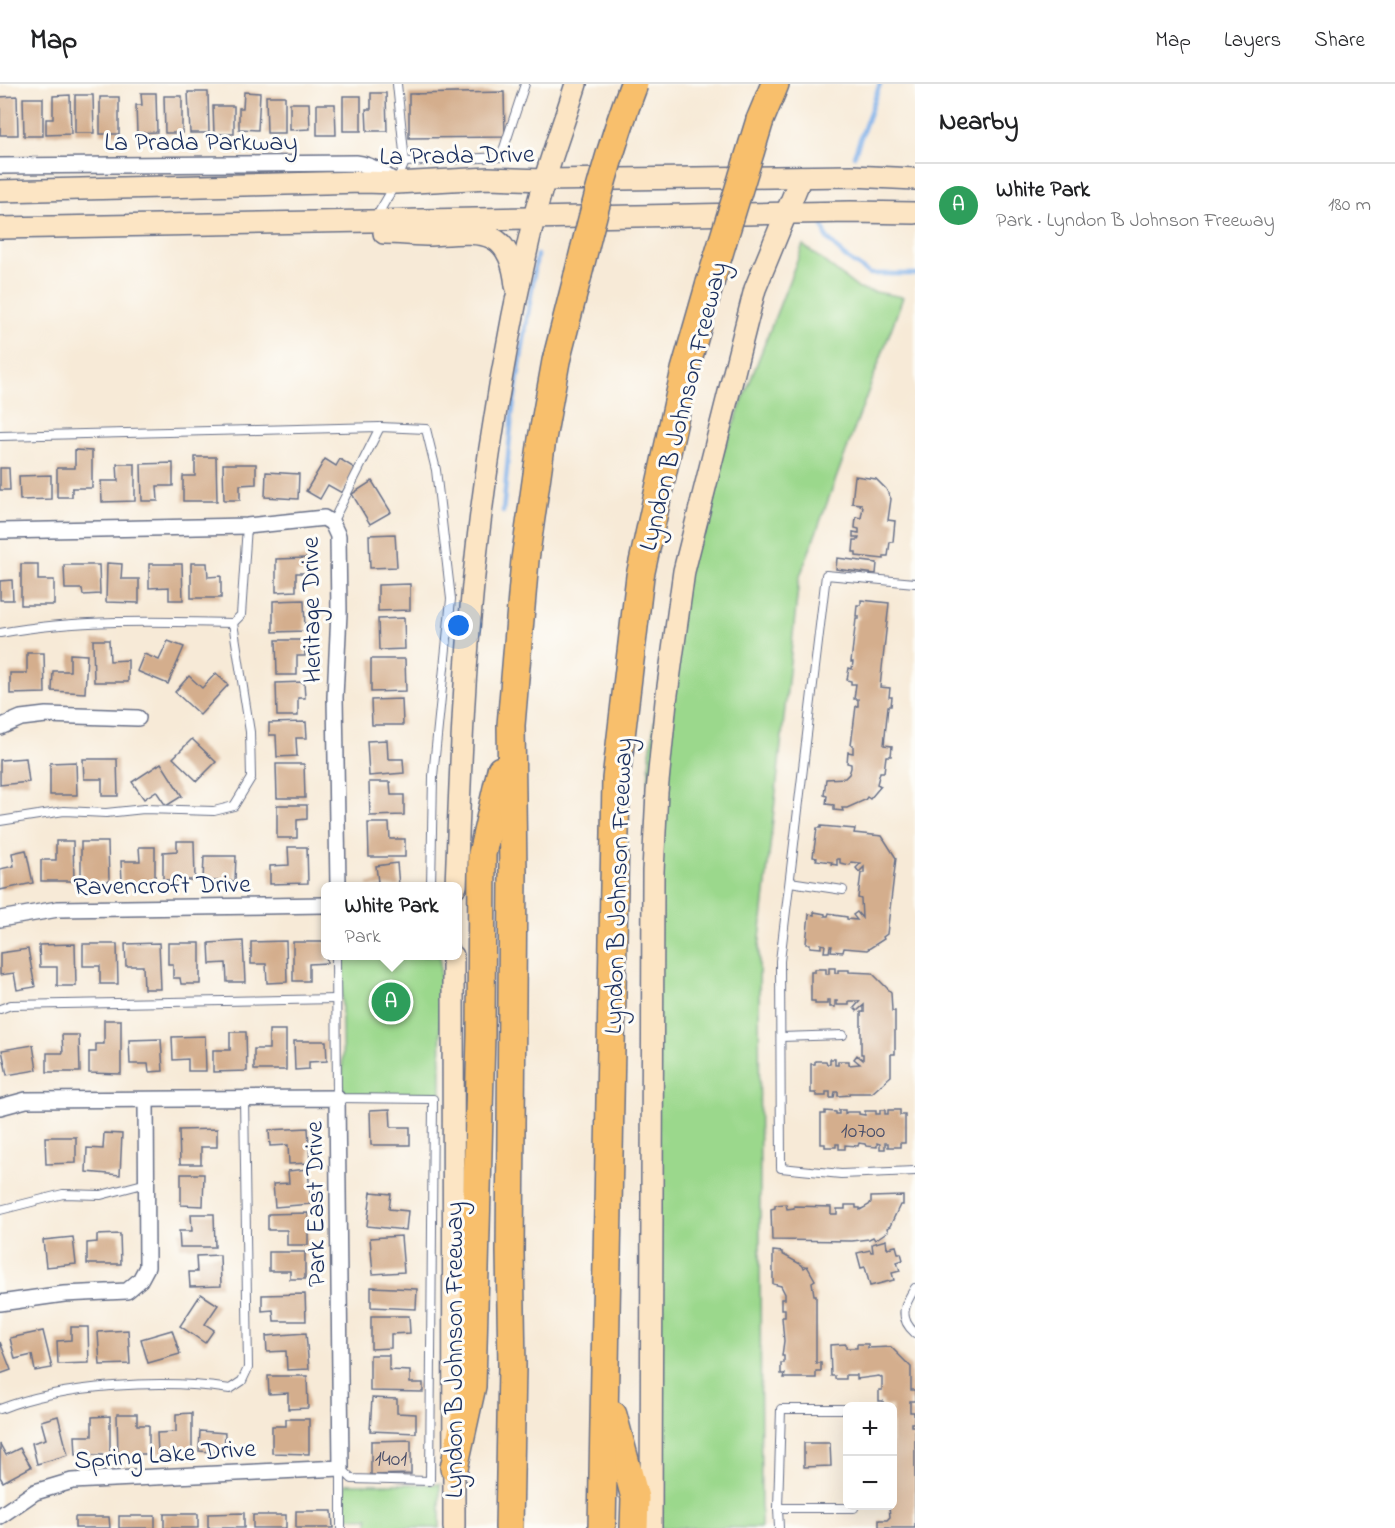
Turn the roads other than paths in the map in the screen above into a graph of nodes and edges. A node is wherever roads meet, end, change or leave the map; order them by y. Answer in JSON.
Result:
{"nodes":[{"id":1,"x":397,"y":84,"type":"edge"},
{"id":2,"x":525,"y":84,"type":"edge"},
{"id":3,"x":576,"y":84,"type":"edge"},
{"id":4,"x":634,"y":84,"type":"edge"},
{"id":5,"x":775,"y":84,"type":"edge"},
{"id":6,"x":405,"y":162,"type":"junction"},
{"id":7,"x":0,"y":166,"type":"edge"},
{"id":8,"x":801,"y":177,"type":"junction"},
{"id":9,"x":915,"y":179,"type":"edge"},
{"id":10,"x":544,"y":180,"type":"junction"},
{"id":11,"x":396,"y":183,"type":"junction"},
{"id":12,"x":0,"y":191,"type":"edge"},
{"id":13,"x":785,"y":213,"type":"junction"},
{"id":14,"x":915,"y":213,"type":"edge"},
{"id":15,"x":534,"y":217,"type":"junction"},
{"id":16,"x":374,"y":220,"type":"junction"},
{"id":17,"x":309,"y":223,"type":"junction"},
{"id":18,"x":0,"y":228,"type":"edge"},
{"id":19,"x":517,"y":298,"type":"junction"},
{"id":20,"x":380,"y":427,"type":"junction"},
{"id":21,"x":0,"y":436,"type":"edge"},
{"id":22,"x":332,"y":523,"type":"junction"},
{"id":23,"x":247,"y":526,"type":"junction"},
{"id":24,"x":0,"y":531,"type":"edge"},
{"id":25,"x":915,"y":583,"type":"edge"},
{"id":26,"x":233,"y":623,"type":"junction"},
{"id":27,"x":0,"y":633,"type":"edge"},
{"id":28,"x":138,"y":718,"type":"dead end"},
{"id":29,"x":512,"y":725,"type":"junction"},
{"id":30,"x":0,"y":728,"type":"edge"},
{"id":31,"x":0,"y":821,"type":"edge"},
{"id":32,"x":338,"y":882,"type":"edge"},
{"id":33,"x":431,"y":882,"type":"edge"},
{"id":34,"x":456,"y":882,"type":"edge"},
{"id":35,"x":790,"y":882,"type":"junction"},
{"id":36,"x":843,"y":890,"type":"dead end"},
{"id":37,"x":321,"y":905,"type":"edge"},
{"id":38,"x":0,"y":919,"type":"edge"},
{"id":39,"x":336,"y":960,"type":"edge"},
{"id":40,"x":453,"y":960,"type":"edge"},
{"id":41,"x":336,"y":999,"type":"junction"},
{"id":42,"x":0,"y":1009,"type":"edge"},
{"id":43,"x":843,"y":1035,"type":"dead end"},
{"id":44,"x":781,"y":1037,"type":"junction"},
{"id":45,"x":244,"y":1098,"type":"junction"},
{"id":46,"x":337,"y":1098,"type":"junction"},
{"id":47,"x":146,"y":1100,"type":"junction"},
{"id":48,"x":0,"y":1107,"type":"edge"},
{"id":49,"x":915,"y":1171,"type":"edge"},
{"id":50,"x":147,"y":1183,"type":"junction"},
{"id":51,"x":0,"y":1210,"type":"edge"},
{"id":52,"x":915,"y":1288,"type":"edge"},
{"id":53,"x":0,"y":1303,"type":"edge"},
{"id":54,"x":915,"y":1333,"type":"edge"},
{"id":55,"x":604,"y":1384,"type":"junction"},
{"id":56,"x":0,"y":1409,"type":"edge"},
{"id":57,"x":843,"y":1409,"type":"edge"},
{"id":58,"x":341,"y":1468,"type":"junction"},
{"id":59,"x":454,"y":1468,"type":"junction"},
{"id":60,"x":778,"y":1508,"type":"junction"},
{"id":61,"x":843,"y":1508,"type":"edge"},
{"id":62,"x":0,"y":1516,"type":"edge"},
{"id":63,"x":342,"y":1528,"type":"edge"},
{"id":64,"x":454,"y":1528,"type":"edge"},
{"id":65,"x":509,"y":1528,"type":"edge"},
{"id":66,"x":602,"y":1528,"type":"edge"},
{"id":67,"x":634,"y":1528,"type":"edge"},
{"id":68,"x":651,"y":1528,"type":"edge"},
{"id":69,"x":779,"y":1528,"type":"edge"}],
"edges":[{"from":1,"to":6,"type":"lane"},
{"from":2,"to":6,"type":"lane"},
{"from":3,"to":10,"type":"main road"},
{"from":4,"to":29,"type":"highway","bridge":true},
{"from":5,"to":55,"type":"highway","name":"Lyndon B Johnson Freeway","bridge":true},
{"from":6,"to":11,"type":"lane"},
{"from":7,"to":11,"type":"street","name":"La Prada Parkway"},
{"from":8,"to":9,"type":"main road","name":"La Prada Drive"},
{"from":8,"to":10,"type":"main road","name":"La Prada Drive"},
{"from":8,"to":13,"type":"main road","name":"Lyndon B Johnson Freeway"},
{"from":10,"to":11,"type":"main road","name":"La Prada Drive"},
{"from":10,"to":15,"type":"main road"},
{"from":11,"to":12,"type":"main road","name":"La Prada Drive"},
{"from":11,"to":16,"type":"lane"},
{"from":13,"to":14,"type":"main road"},
{"from":13,"to":15,"type":"main road"},
{"from":13,"to":68,"type":"main road","name":"Lyndon B Johnson Freeway"},
{"from":15,"to":16,"type":"main road"},
{"from":15,"to":19,"type":"main road"},
{"from":16,"to":17,"type":"main road"},
{"from":17,"to":18,"type":"main road"},
{"from":17,"to":19,"type":"main road"},
{"from":19,"to":34,"type":"main road"},
{"from":20,"to":21,"type":"lane"},
{"from":20,"to":22,"type":"lane"},
{"from":20,"to":33,"type":"lane"},
{"from":22,"to":23,"type":"street","name":"Heritage Drive"},
{"from":22,"to":32,"type":"street","name":"Heritage Drive"},
{"from":23,"to":24,"type":"street","name":"Heritage Drive"},
{"from":23,"to":26,"type":"lane"},
{"from":25,"to":35,"type":"lane"},
{"from":26,"to":27,"type":"lane"},
{"from":26,"to":31,"type":"lane"},
{"from":28,"to":30,"type":"street"},
{"from":29,"to":59,"type":"highway"},
{"from":29,"to":65,"type":"highway"},
{"from":35,"to":36,"type":"lane"},
{"from":35,"to":44,"type":"lane"},
{"from":37,"to":38,"type":"street","name":"Ravencroft Drive"},
{"from":39,"to":41,"type":"lane"},
{"from":40,"to":59,"type":"main road","name":"Lyndon B Johnson Freeway"},
{"from":41,"to":42,"type":"lane"},
{"from":41,"to":46,"type":"lane"},
{"from":43,"to":44,"type":"lane"},
{"from":44,"to":49,"type":"lane"},
{"from":45,"to":46,"type":"street","name":"Park East Drive"},
{"from":45,"to":47,"type":"street","name":"Park East Drive"},
{"from":45,"to":56,"type":"lane"},
{"from":46,"to":58,"type":"street","name":"Park East Drive"},
{"from":46,"to":58,"type":"lane"},
{"from":47,"to":48,"type":"street","name":"Park East Drive"},
{"from":47,"to":50,"type":"street"},
{"from":50,"to":51,"type":"lane"},
{"from":50,"to":53,"type":"street"},
{"from":52,"to":54,"type":"lane"},
{"from":55,"to":66,"type":"highway","name":"Lyndon B Johnson Freeway"},
{"from":55,"to":67,"type":"highway"},
{"from":57,"to":60,"type":"lane"},
{"from":58,"to":62,"type":"street","name":"Spring Lake Drive"},
{"from":58,"to":63,"type":"lane"},
{"from":59,"to":64,"type":"main road","name":"Lyndon B Johnson Freeway"},
{"from":60,"to":61,"type":"lane"},
{"from":60,"to":69,"type":"lane"}]}
